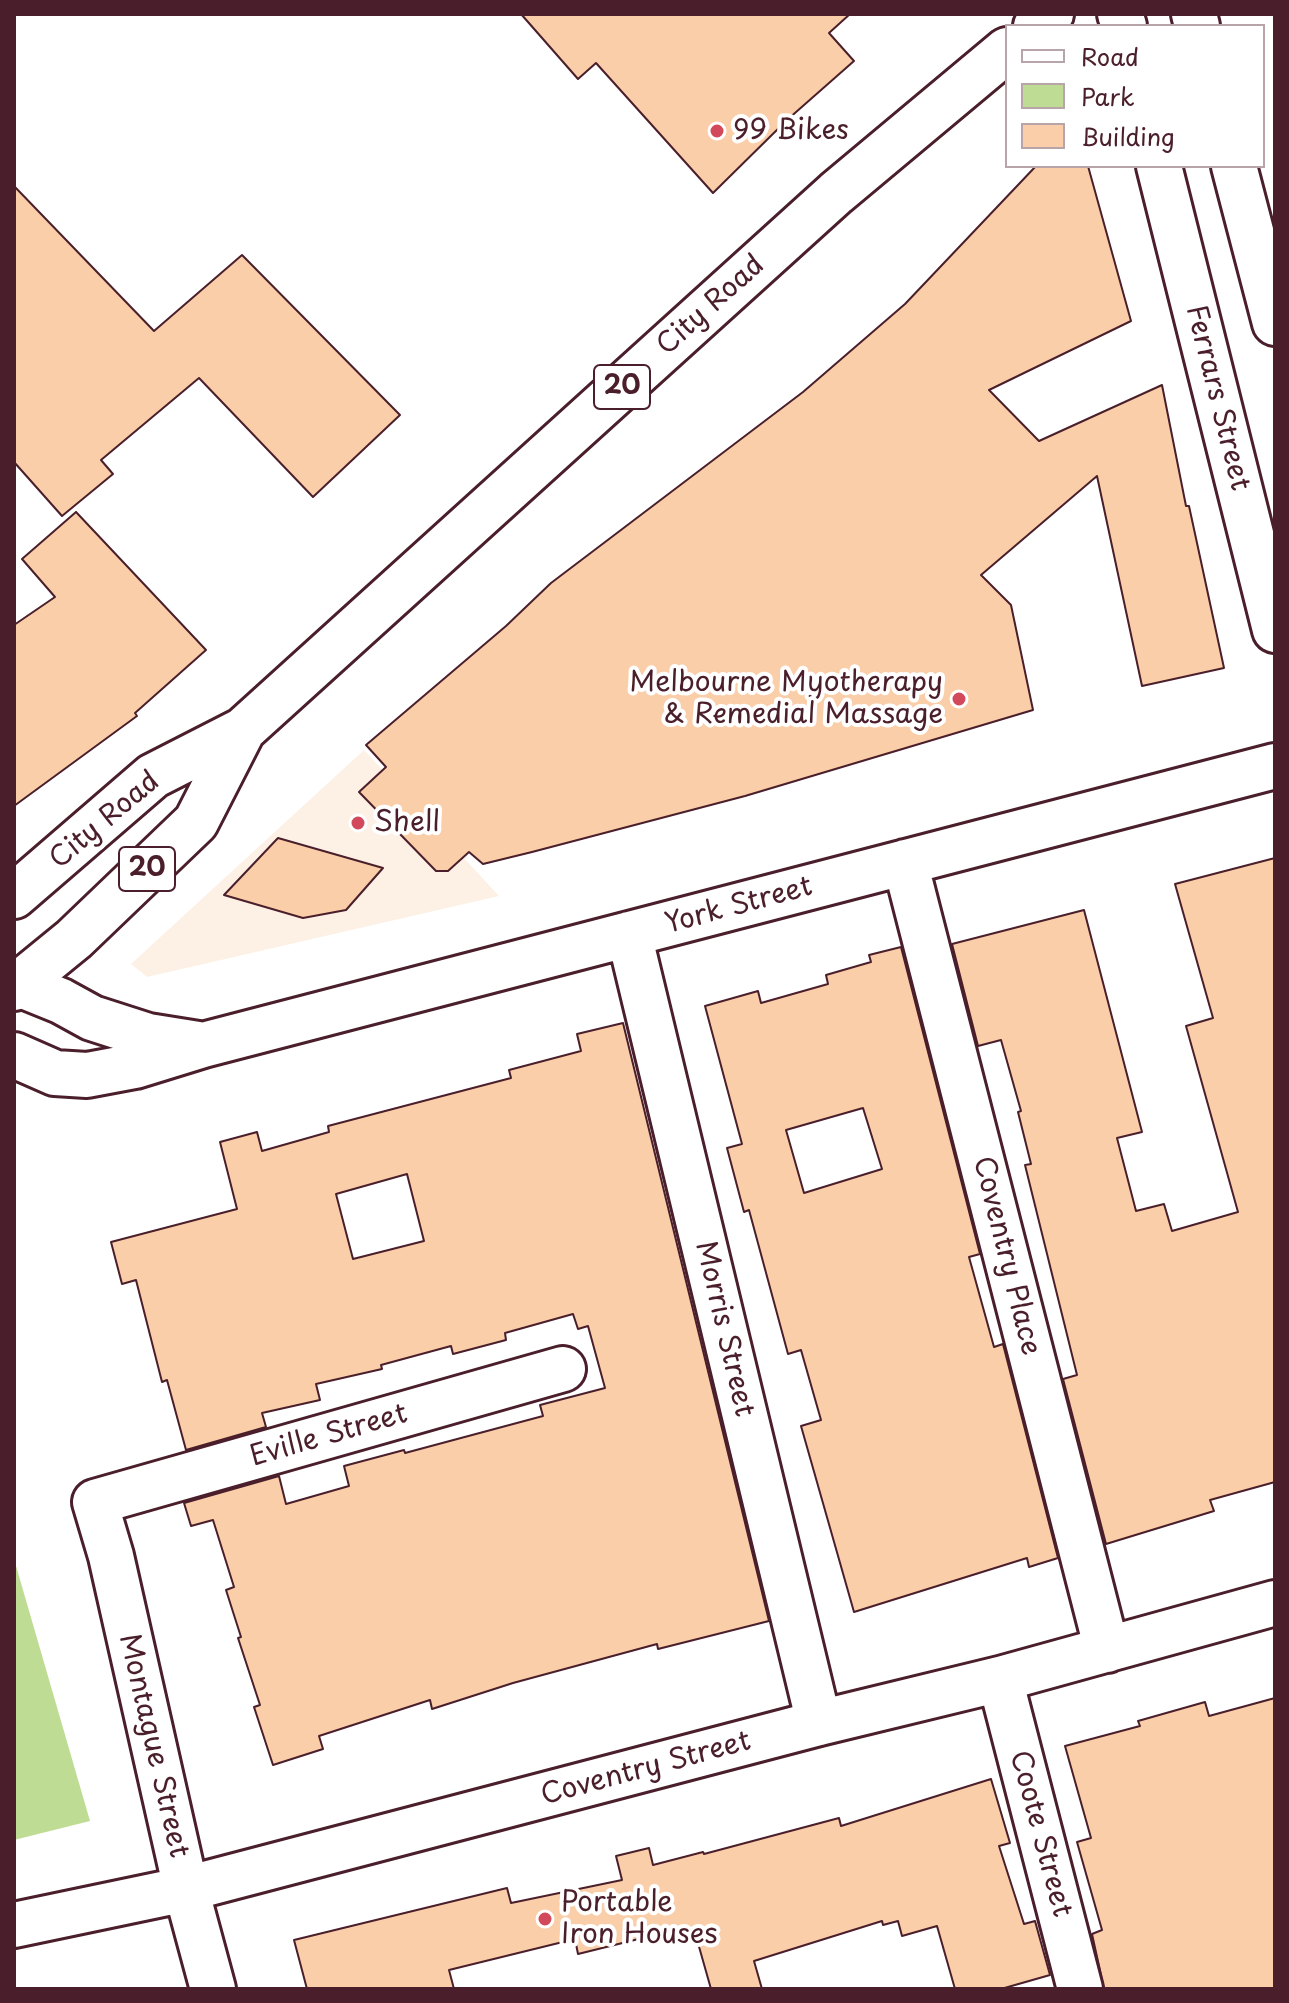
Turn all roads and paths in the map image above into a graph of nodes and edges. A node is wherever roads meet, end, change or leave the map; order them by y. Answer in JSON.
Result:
{"nodes":[{"id":1,"x":1005,"y":52,"type":"edge"},
{"id":2,"x":1160,"y":168,"type":"edge"},
{"id":3,"x":1235,"y":168,"type":"edge"},
{"id":4,"x":1275,"y":323,"type":"edge"},
{"id":5,"x":1275,"y":630,"type":"edge"},
{"id":6,"x":243,"y":730,"type":"junction"},
{"id":7,"x":1275,"y":766,"type":"edge"},
{"id":8,"x":905,"y":862,"type":"junction"},
{"id":9,"x":14,"y":896,"type":"edge"},
{"id":10,"x":629,"y":934,"type":"junction"},
{"id":11,"x":16,"y":983,"type":"edge"},
{"id":12,"x":203,"y":1045,"type":"junction"},
{"id":13,"x":14,"y":1055,"type":"edge"},
{"id":14,"x":563,"y":1369,"type":"dead end"},
{"id":15,"x":95,"y":1502,"type":"joint"},
{"id":16,"x":1275,"y":1603,"type":"edge"},
{"id":17,"x":1107,"y":1650,"type":"junction"},
{"id":18,"x":1000,"y":1679,"type":"junction"},
{"id":19,"x":819,"y":1723,"type":"junction"},
{"id":20,"x":186,"y":1889,"type":"junction"},
{"id":21,"x":14,"y":1925,"type":"edge"},
{"id":22,"x":213,"y":1989,"type":"edge"},
{"id":23,"x":1080,"y":1989,"type":"edge"}],
"edges":[{"from":1,"to":6,"type":"street","name":"City Road","number":"20"},
{"from":2,"to":5,"type":"street","name":"Ferrars Street"},
{"from":3,"to":4,"type":"street"},
{"from":6,"to":9,"type":"street","name":"City Road","number":"20"},
{"from":6,"to":11,"type":"street","name":"City Road","number":"20"},
{"from":7,"to":8,"type":"street","name":"York Street"},
{"from":8,"to":10,"type":"street","name":"York Street"},
{"from":8,"to":17,"type":"street","name":"Coventry Place"},
{"from":10,"to":12,"type":"street","name":"York Street"},
{"from":10,"to":19,"type":"street","name":"Morris Street"},
{"from":11,"to":12,"type":"street","name":"York Street"},
{"from":12,"to":13,"type":"street","name":"York Street"},
{"from":14,"to":15,"type":"street","name":"Eville Street"},
{"from":15,"to":20,"type":"street","name":"Montague Street"},
{"from":16,"to":17,"type":"street","name":"Coventry Street"},
{"from":17,"to":18,"type":"street","name":"Coventry Street"},
{"from":18,"to":19,"type":"street","name":"Coventry Street"},
{"from":18,"to":23,"type":"street","name":"Coote Street"},
{"from":19,"to":20,"type":"street","name":"Coventry Street"},
{"from":20,"to":21,"type":"street","name":"Coventry Street"},
{"from":20,"to":22,"type":"street","name":"Montague Street"}]}
